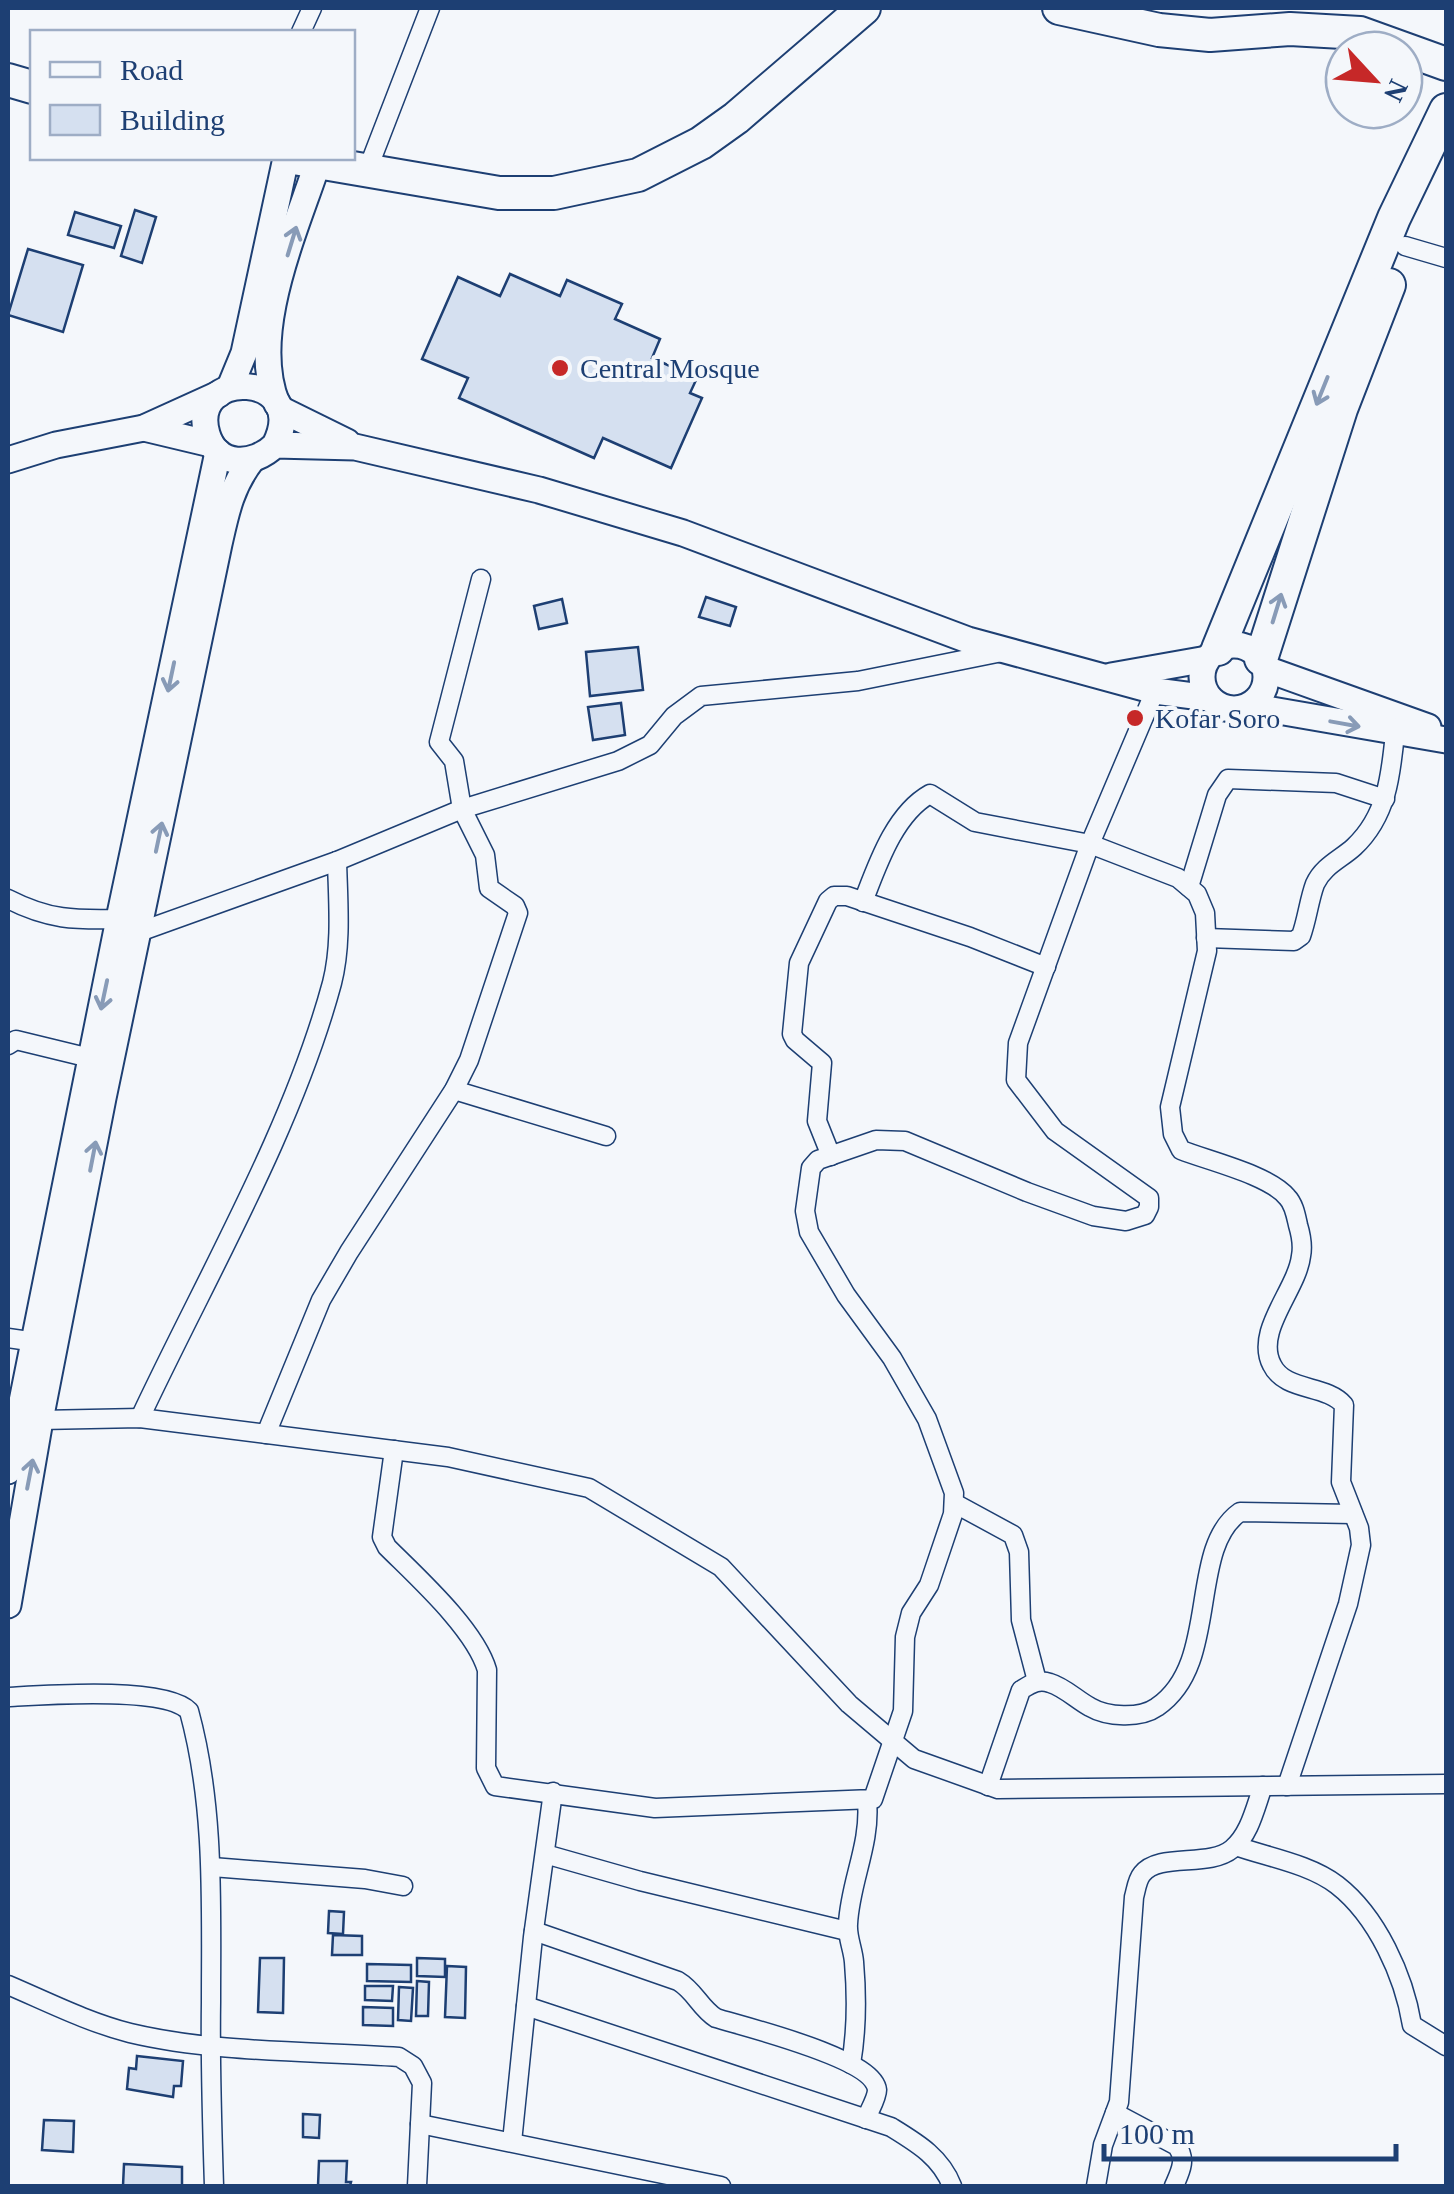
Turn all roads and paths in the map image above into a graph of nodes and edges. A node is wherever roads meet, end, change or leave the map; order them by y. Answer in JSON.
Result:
{"nodes":[{"id":1,"x":430,"y":8,"type":"edge"},
{"id":2,"x":864,"y":8,"type":"edge"},
{"id":3,"x":1059,"y":8,"type":"edge"},
{"id":4,"x":1138,"y":16,"type":"edge"},
{"id":5,"x":1333,"y":19,"type":"edge"},
{"id":6,"x":1446,"y":64,"type":"edge"},
{"id":7,"x":1446,"y":110,"type":"edge"},
{"id":8,"x":1446,"y":153,"type":"edge"},
{"id":9,"x":299,"y":160,"type":"edge"},
{"id":10,"x":299,"y":160,"type":"edge"},
{"id":11,"x":305,"y":160,"type":"edge"},
{"id":12,"x":367,"y":171,"type":"junction"},
{"id":13,"x":1404,"y":246,"type":"junction"},
{"id":14,"x":1446,"y":258,"type":"edge"},
{"id":15,"x":224,"y":390,"type":"junction"},
{"id":16,"x":278,"y":406,"type":"junction"},
{"id":17,"x":144,"y":428,"type":"junction"},
{"id":18,"x":275,"y":446,"type":"junction"},
{"id":19,"x":356,"y":447,"type":"junction"},
{"id":20,"x":215,"y":448,"type":"junction"},
{"id":21,"x":8,"y":460,"type":"edge"},
{"id":22,"x":251,"y":461,"type":"junction"},
{"id":23,"x":480,"y":579,"type":"dead end"},
{"id":24,"x":1008,"y":651,"type":"junction"},
{"id":25,"x":1212,"y":654,"type":"junction"},
{"id":26,"x":1263,"y":664,"type":"junction"},
{"id":27,"x":1106,"y":676,"type":"junction"},
{"id":28,"x":1155,"y":691,"type":"junction"},
{"id":29,"x":1209,"y":698,"type":"junction"},
{"id":30,"x":1250,"y":706,"type":"junction"},
{"id":31,"x":1394,"y":733,"type":"junction"},
{"id":32,"x":1446,"y":737,"type":"edge"},
{"id":33,"x":1385,"y":799,"type":"junction"},
{"id":34,"x":462,"y":809,"type":"junction"},
{"id":35,"x":1090,"y":844,"type":"junction"},
{"id":36,"x":337,"y":861,"type":"junction"},
{"id":37,"x":1189,"y":887,"type":"junction"},
{"id":38,"x":8,"y":899,"type":"edge"},
{"id":39,"x":863,"y":902,"type":"junction"},
{"id":40,"x":129,"y":926,"type":"junction"},
{"id":41,"x":1206,"y":938,"type":"junction"},
{"id":42,"x":1046,"y":967,"type":"junction"},
{"id":43,"x":8,"y":1045,"type":"edge"},
{"id":44,"x":90,"y":1058,"type":"junction"},
{"id":45,"x":454,"y":1090,"type":"junction"},
{"id":46,"x":606,"y":1136,"type":"dead end"},
{"id":47,"x":831,"y":1156,"type":"junction"},
{"id":48,"x":8,"y":1338,"type":"edge"},
{"id":49,"x":36,"y":1342,"type":"junction"},
{"id":50,"x":140,"y":1418,"type":"junction"},
{"id":51,"x":40,"y":1420,"type":"junction"},
{"id":52,"x":266,"y":1434,"type":"junction"},
{"id":53,"x":394,"y":1450,"type":"junction"},
{"id":54,"x":8,"y":1471,"type":"edge"},
{"id":55,"x":954,"y":1502,"type":"junction"},
{"id":56,"x":1353,"y":1514,"type":"junction"},
{"id":57,"x":11,"y":1557,"type":"edge"},
{"id":58,"x":8,"y":1605,"type":"edge"},
{"id":59,"x":1036,"y":1681,"type":"junction"},
{"id":60,"x":8,"y":1696,"type":"edge"},
{"id":61,"x":892,"y":1741,"type":"junction"},
{"id":62,"x":1446,"y":1784,"type":"edge"},
{"id":63,"x":988,"y":1786,"type":"junction"},
{"id":64,"x":1263,"y":1786,"type":"junction"},
{"id":65,"x":1288,"y":1786,"type":"junction"},
{"id":66,"x":553,"y":1792,"type":"junction"},
{"id":67,"x":867,"y":1801,"type":"junction"},
{"id":68,"x":1236,"y":1846,"type":"junction"},
{"id":69,"x":545,"y":1854,"type":"junction"},
{"id":70,"x":212,"y":1867,"type":"junction"},
{"id":71,"x":403,"y":1886,"type":"dead end"},
{"id":72,"x":847,"y":1930,"type":"junction"},
{"id":73,"x":534,"y":1931,"type":"junction"},
{"id":74,"x":8,"y":1985,"type":"edge"},
{"id":75,"x":526,"y":2006,"type":"junction"},
{"id":76,"x":210,"y":2044,"type":"junction"},
{"id":77,"x":1446,"y":2046,"type":"edge"},
{"id":78,"x":851,"y":2064,"type":"junction"},
{"id":79,"x":1115,"y":2113,"type":"junction"},
{"id":80,"x":866,"y":2119,"type":"junction"},
{"id":81,"x":420,"y":2124,"type":"junction"},
{"id":82,"x":512,"y":2142,"type":"junction"},
{"id":83,"x":214,"y":2186,"type":"edge"},
{"id":84,"x":418,"y":2186,"type":"edge"},
{"id":85,"x":721,"y":2186,"type":"edge"},
{"id":86,"x":952,"y":2186,"type":"edge"},
{"id":87,"x":1096,"y":2186,"type":"edge"},
{"id":88,"x":1174,"y":2186,"type":"edge"}],
"edges":[{"from":1,"to":12,"type":"street"},
{"from":2,"to":12,"type":"highway"},
{"from":3,"to":4,"type":"highway"},
{"from":4,"to":5,"type":"highway"},
{"from":5,"to":6,"type":"highway"},
{"from":7,"to":25,"type":"highway","one_way":true},
{"from":8,"to":13,"type":"highway"},
{"from":9,"to":15,"type":"main road"},
{"from":16,"to":10,"type":"main road","one_way":true},
{"from":11,"to":12,"type":"highway"},
{"from":13,"to":14,"type":"street"},
{"from":26,"to":13,"type":"highway","one_way":true},
{"from":15,"to":16,"type":"main road"},
{"from":15,"to":17,"type":"main road"},
{"from":15,"to":20,"type":"main road"},
{"from":16,"to":18,"type":"main road"},
{"from":16,"to":19,"type":"main road"},
{"from":17,"to":20,"type":"main road"},
{"from":17,"to":21,"type":"main road"},
{"from":18,"to":19,"type":"main road"},
{"from":18,"to":22,"type":"main road"},
{"from":19,"to":24,"type":"main road"},
{"from":20,"to":22,"type":"main road"},
{"from":20,"to":40,"type":"main road","one_way":true},
{"from":40,"to":22,"type":"main road","one_way":true},
{"from":23,"to":34,"type":"street"},
{"from":24,"to":27,"type":"main road"},
{"from":24,"to":34,"type":"street"},
{"from":25,"to":26,"type":"main road"},
{"from":25,"to":27,"type":"main road"},
{"from":25,"to":29,"type":"main road"},
{"from":26,"to":30,"type":"main road"},
{"from":26,"to":32,"type":"main road"},
{"from":27,"to":28,"type":"main road"},
{"from":28,"to":29,"type":"main road"},
{"from":28,"to":35,"type":"street"},
{"from":29,"to":30,"type":"main road"},
{"from":30,"to":31,"type":"main road","one_way":true},
{"from":31,"to":32,"type":"main road"},
{"from":31,"to":33,"type":"street"},
{"from":33,"to":37,"type":"street"},
{"from":33,"to":41,"type":"street"},
{"from":34,"to":36,"type":"street"},
{"from":34,"to":45,"type":"street"},
{"from":35,"to":37,"type":"street"},
{"from":35,"to":39,"type":"street"},
{"from":35,"to":42,"type":"street"},
{"from":36,"to":40,"type":"street"},
{"from":36,"to":50,"type":"street"},
{"from":37,"to":41,"type":"street"},
{"from":38,"to":40,"type":"street"},
{"from":39,"to":42,"type":"street"},
{"from":39,"to":47,"type":"street"},
{"from":40,"to":44,"type":"main road","one_way":true},
{"from":51,"to":40,"type":"main road","one_way":true},
{"from":41,"to":56,"type":"street"},
{"from":42,"to":47,"type":"street"},
{"from":43,"to":44,"type":"street"},
{"from":44,"to":49,"type":"main road"},
{"from":45,"to":46,"type":"street"},
{"from":45,"to":52,"type":"street"},
{"from":47,"to":55,"type":"street"},
{"from":48,"to":49,"type":"street"},
{"from":49,"to":54,"type":"main road"},
{"from":50,"to":51,"type":"street"},
{"from":50,"to":52,"type":"street"},
{"from":57,"to":51,"type":"main road","one_way":true},
{"from":52,"to":53,"type":"street"},
{"from":53,"to":61,"type":"street"},
{"from":53,"to":66,"type":"street"},
{"from":55,"to":59,"type":"street"},
{"from":55,"to":61,"type":"street"},
{"from":56,"to":59,"type":"street"},
{"from":56,"to":65,"type":"street"},
{"from":57,"to":58,"type":"main road"},
{"from":59,"to":63,"type":"street"},
{"from":60,"to":70,"type":"street"},
{"from":61,"to":63,"type":"street"},
{"from":61,"to":67,"type":"street"},
{"from":62,"to":65,"type":"street"},
{"from":63,"to":64,"type":"street"},
{"from":64,"to":65,"type":"street"},
{"from":64,"to":68,"type":"street"},
{"from":66,"to":67,"type":"street"},
{"from":66,"to":69,"type":"street"},
{"from":67,"to":72,"type":"street"},
{"from":68,"to":77,"type":"street"},
{"from":68,"to":79,"type":"street"},
{"from":69,"to":72,"type":"street"},
{"from":69,"to":73,"type":"street"},
{"from":70,"to":71,"type":"street"},
{"from":70,"to":76,"type":"street"},
{"from":72,"to":78,"type":"street"},
{"from":73,"to":75,"type":"street"},
{"from":73,"to":78,"type":"street"},
{"from":74,"to":76,"type":"street"},
{"from":75,"to":80,"type":"street"},
{"from":75,"to":82,"type":"street"},
{"from":76,"to":81,"type":"street"},
{"from":76,"to":83,"type":"street"},
{"from":78,"to":80,"type":"street"},
{"from":79,"to":87,"type":"street"},
{"from":79,"to":88,"type":"street"},
{"from":80,"to":86,"type":"street"},
{"from":81,"to":82,"type":"street"},
{"from":81,"to":84,"type":"street"},
{"from":82,"to":85,"type":"street"}]}
